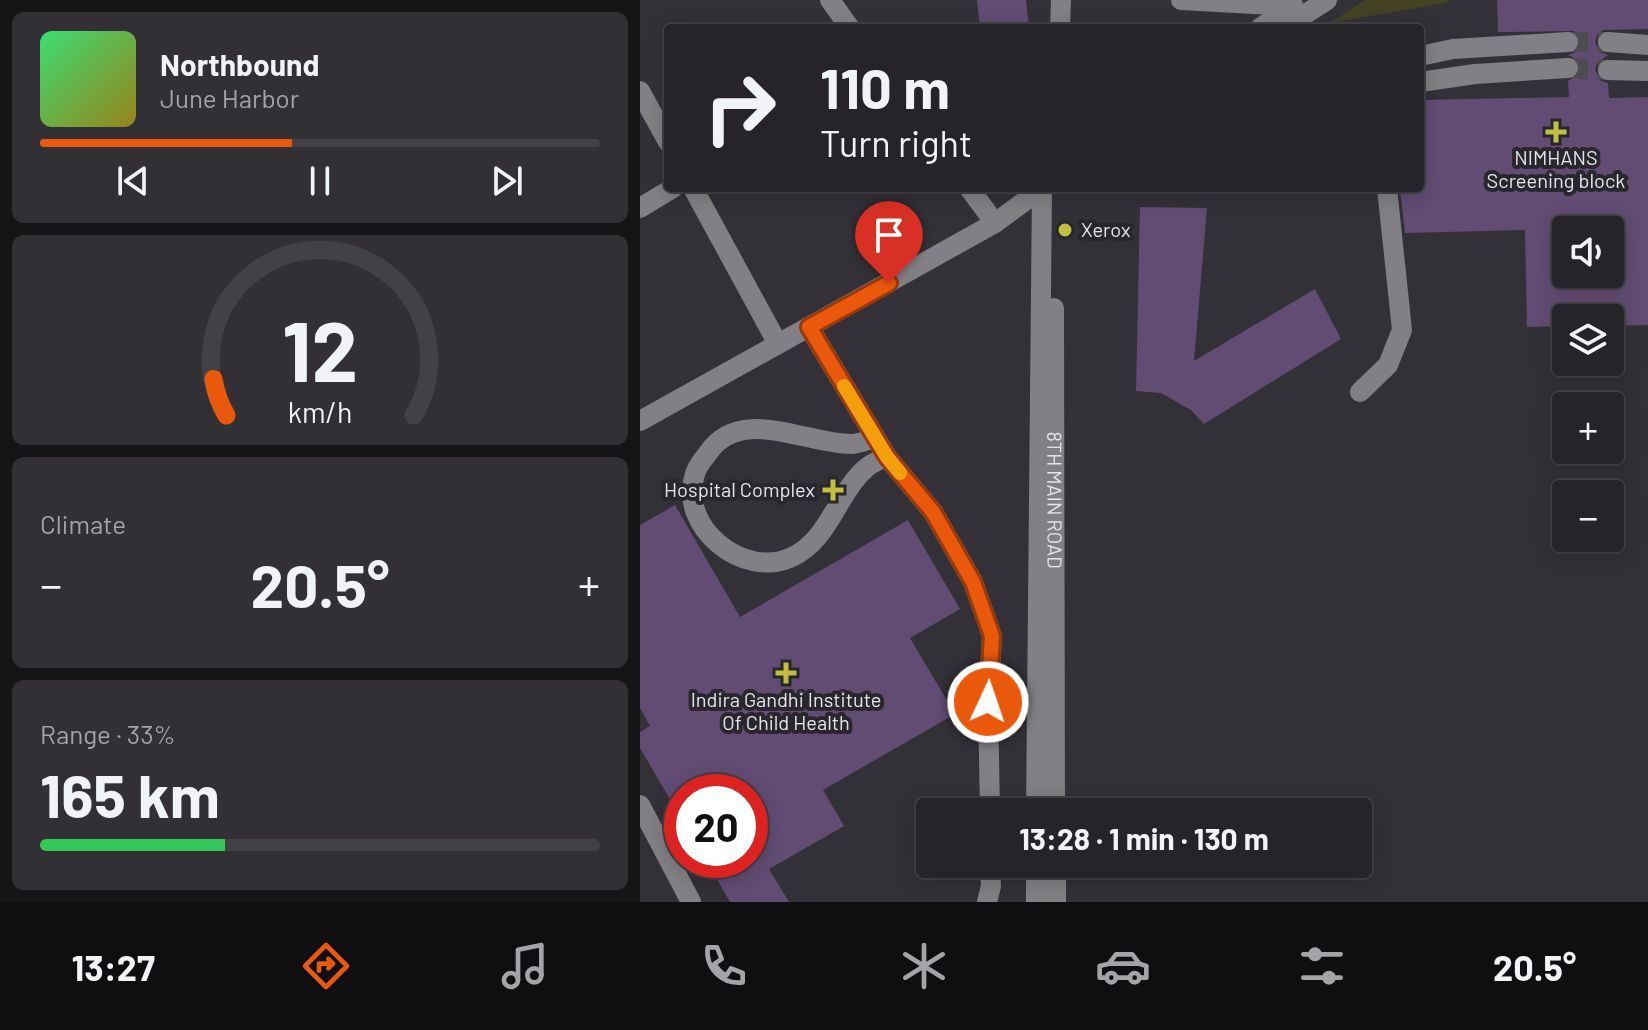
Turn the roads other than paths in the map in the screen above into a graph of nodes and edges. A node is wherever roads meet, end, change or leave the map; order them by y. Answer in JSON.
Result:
{"nodes":[{"id":1,"x":830,"y":0,"type":"edge"},
{"id":2,"x":1050,"y":0,"type":"edge"},
{"id":3,"x":1061,"y":0,"type":"edge"},
{"id":4,"x":1181,"y":0,"type":"edge"},
{"id":5,"x":1327,"y":0,"type":"edge"},
{"id":6,"x":1296,"y":3,"type":"edge"},
{"id":7,"x":847,"y":24,"type":"edge"},
{"id":8,"x":1048,"y":24,"type":"edge"},
{"id":9,"x":1060,"y":24,"type":"edge"},
{"id":10,"x":1266,"y":24,"type":"edge"},
{"id":11,"x":1290,"y":24,"type":"edge"},
{"id":12,"x":1568,"y":42,"type":"tunnel mouth"},
{"id":13,"x":1608,"y":42,"type":"tunnel mouth"},
{"id":14,"x":1648,"y":45,"type":"edge"},
{"id":15,"x":1424,"y":55,"type":"edge"},
{"id":16,"x":1568,"y":68,"type":"tunnel mouth"},
{"id":17,"x":1608,"y":70,"type":"tunnel mouth"},
{"id":18,"x":1648,"y":71,"type":"edge"},
{"id":19,"x":1424,"y":81,"type":"edge"},
{"id":20,"x":640,"y":91,"type":"edge"},
{"id":21,"x":664,"y":135,"type":"edge"},
{"id":22,"x":666,"y":192,"type":"edge"},
{"id":23,"x":695,"y":192,"type":"edge"},
{"id":24,"x":972,"y":192,"type":"edge"},
{"id":25,"x":1037,"y":192,"type":"edge"},
{"id":26,"x":1042,"y":192,"type":"edge"},
{"id":27,"x":1054,"y":192,"type":"edge"},
{"id":28,"x":1387,"y":192,"type":"edge"},
{"id":29,"x":640,"y":208,"type":"edge"},
{"id":30,"x":995,"y":223,"type":"junction"},
{"id":31,"x":809,"y":327,"type":"junction"},
{"id":32,"x":778,"y":344,"type":"junction"},
{"id":33,"x":1360,"y":392,"type":"dead end"},
{"id":34,"x":640,"y":421,"type":"edge"},
{"id":35,"x":874,"y":438,"type":"junction"},
{"id":36,"x":887,"y":457,"type":"junction"},
{"id":37,"x":990,"y":798,"type":"edge"},
{"id":38,"x":1036,"y":798,"type":"edge"},
{"id":39,"x":1055,"y":798,"type":"edge"},
{"id":40,"x":640,"y":805,"type":"edge"},
{"id":41,"x":991,"y":878,"type":"edge"},
{"id":42,"x":1036,"y":878,"type":"edge"},
{"id":43,"x":1056,"y":878,"type":"edge"},
{"id":44,"x":691,"y":902,"type":"edge"},
{"id":45,"x":987,"y":902,"type":"edge"},
{"id":46,"x":1036,"y":902,"type":"edge"},
{"id":47,"x":1056,"y":902,"type":"edge"}],
"edges":[{"from":1,"to":7,"type":"street"},
{"from":2,"to":8,"type":"street"},
{"from":3,"to":9,"type":"street"},
{"from":4,"to":6,"type":"street"},
{"from":5,"to":11,"type":"street"},
{"from":6,"to":10,"type":"street"},
{"from":12,"to":15,"type":"street"},
{"from":13,"to":14,"type":"street"},
{"from":16,"to":19,"type":"street"},
{"from":17,"to":18,"type":"street"},
{"from":20,"to":21,"type":"street"},
{"from":22,"to":29,"type":"street"},
{"from":23,"to":32,"type":"street"},
{"from":24,"to":30,"type":"street"},
{"from":25,"to":30,"type":"street"},
{"from":26,"to":38,"type":"street","name":"8TH MAIN ROAD"},
{"from":27,"to":39,"type":"street","name":"8TH MAIN ROAD"},
{"from":28,"to":33,"type":"street"},
{"from":30,"to":31,"type":"street"},
{"from":31,"to":32,"type":"street"},
{"from":31,"to":35,"type":"street"},
{"from":32,"to":34,"type":"street"},
{"from":35,"to":36,"type":"street"},
{"from":35,"to":36,"type":"street"},
{"from":36,"to":37,"type":"street"},
{"from":40,"to":44,"type":"street"},
{"from":41,"to":45,"type":"street"},
{"from":42,"to":46,"type":"street"},
{"from":43,"to":47,"type":"street"}]}
